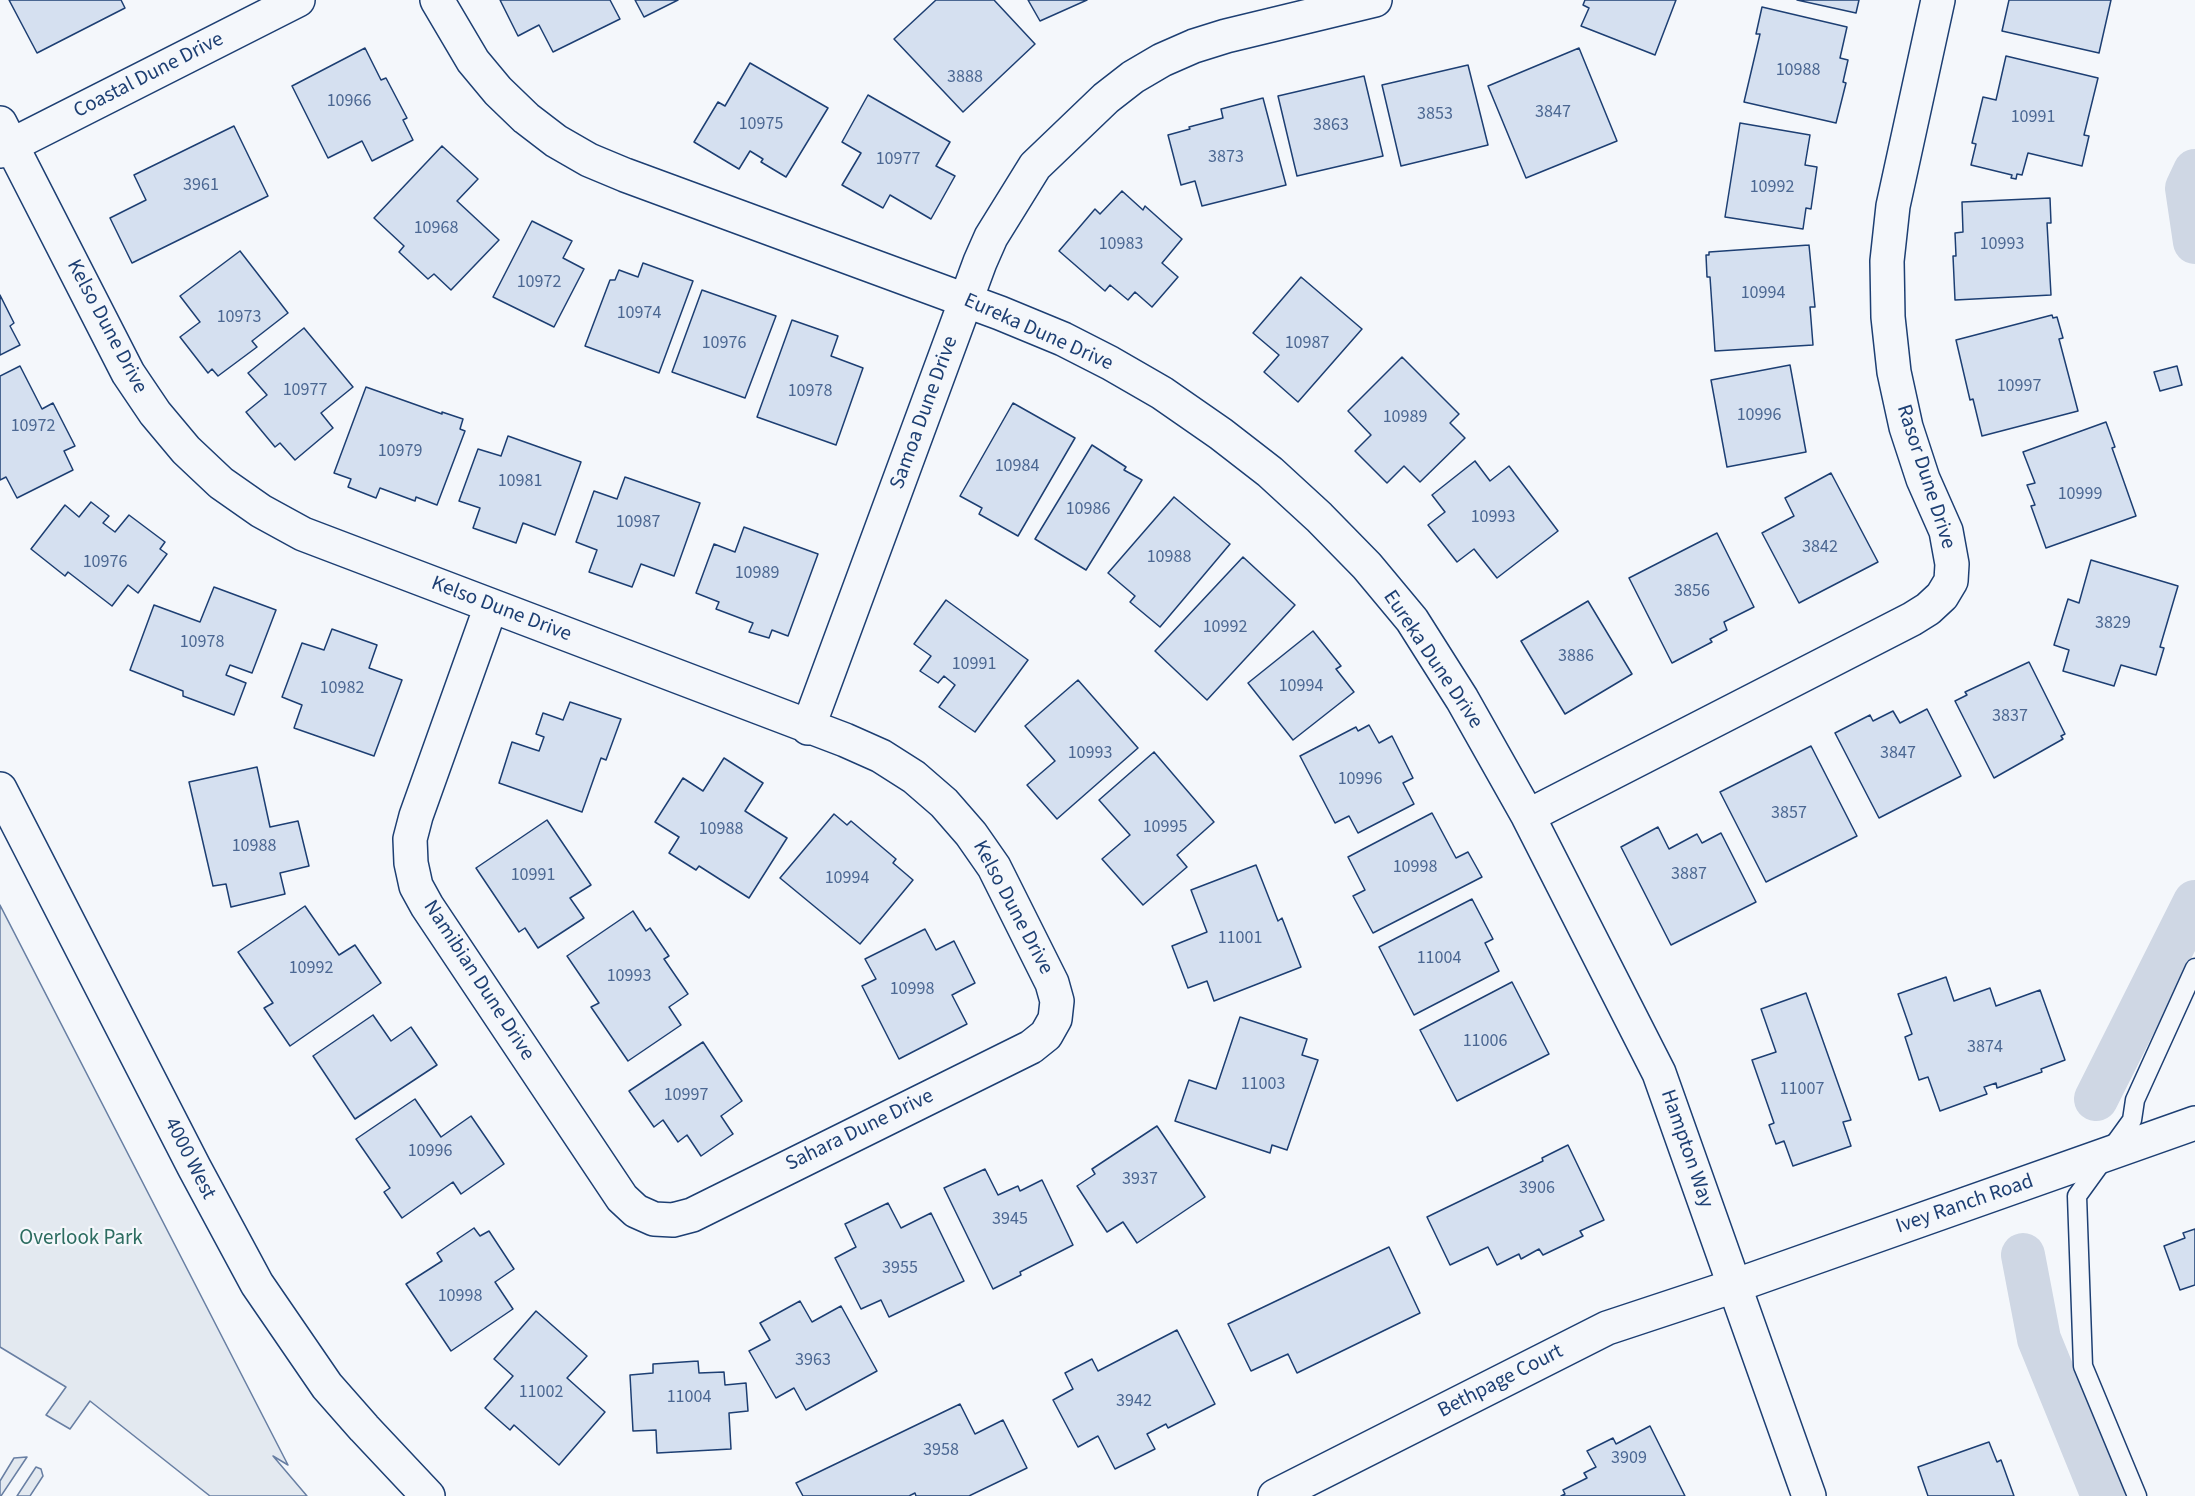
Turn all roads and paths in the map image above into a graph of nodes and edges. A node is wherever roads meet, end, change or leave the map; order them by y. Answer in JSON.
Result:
{"nodes":[{"id":1,"x":298,"y":0,"type":"edge"},
{"id":2,"x":437,"y":0,"type":"edge"},
{"id":3,"x":1375,"y":0,"type":"edge"},
{"id":4,"x":1938,"y":0,"type":"edge"},
{"id":5,"x":4,"y":140,"type":"edge"},
{"id":6,"x":966,"y":300,"type":"junction"},
{"id":7,"x":491,"y":606,"type":"junction"},
{"id":8,"x":808,"y":728,"type":"junction"},
{"id":9,"x":0,"y":789,"type":"edge"},
{"id":10,"x":1528,"y":816,"type":"junction"},
{"id":11,"x":2195,"y":968,"type":"edge"},
{"id":12,"x":1054,"y":1019,"type":"joint"},
{"id":13,"x":2195,"y":1124,"type":"edge"},
{"id":14,"x":2107,"y":1155,"type":"junction"},
{"id":15,"x":654,"y":1220,"type":"joint"},
{"id":16,"x":1734,"y":1286,"type":"junction"},
{"id":17,"x":428,"y":1496,"type":"edge"},
{"id":18,"x":1275,"y":1496,"type":"edge"},
{"id":19,"x":1809,"y":1496,"type":"edge"},
{"id":20,"x":2137,"y":1496,"type":"edge"}],
"edges":[{"from":1,"to":5,"type":"street","name":"Coastal Dune Drive"},
{"from":2,"to":6,"type":"street","name":"Eureka Dune Drive"},
{"from":3,"to":6,"type":"street","name":"Samoa Dune Drive"},
{"from":4,"to":10,"type":"street","name":"Rasor Dune Drive"},
{"from":5,"to":7,"type":"street","name":"Kelso Dune Drive"},
{"from":6,"to":8,"type":"street","name":"Samoa Dune Drive"},
{"from":6,"to":10,"type":"street","name":"Eureka Dune Drive"},
{"from":7,"to":8,"type":"street","name":"Kelso Dune Drive"},
{"from":7,"to":15,"type":"street","name":"Namibian Dune Drive"},
{"from":8,"to":12,"type":"street","name":"Kelso Dune Drive"},
{"from":9,"to":17,"type":"street","name":"4000 West"},
{"from":10,"to":16,"type":"street","name":"Hampton Way"},
{"from":11,"to":14,"type":"lane"},
{"from":12,"to":15,"type":"street","name":"Sahara Dune Drive"},
{"from":13,"to":14,"type":"street","name":"Ivey Ranch Road"},
{"from":14,"to":16,"type":"street","name":"Ivey Ranch Road"},
{"from":14,"to":20,"type":"lane"},
{"from":16,"to":18,"type":"street","name":"Bethpage Court"},
{"from":16,"to":19,"type":"street","name":"Hampton Way"}]}
